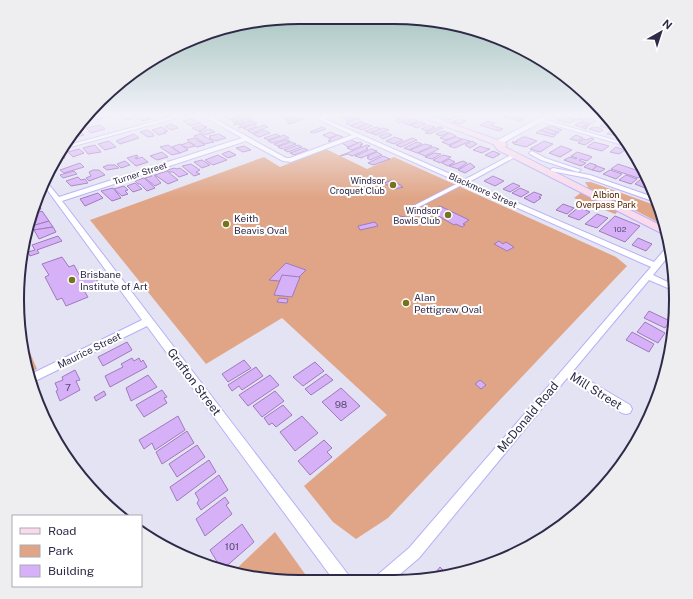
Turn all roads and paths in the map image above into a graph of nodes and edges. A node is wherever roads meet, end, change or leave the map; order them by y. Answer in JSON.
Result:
{"nodes":[{"id":1,"x":86,"y":142,"type":"edge"},
{"id":2,"x":237,"y":142,"type":"edge"},
{"id":3,"x":252,"y":142,"type":"edge"},
{"id":4,"x":339,"y":142,"type":"edge"},
{"id":5,"x":373,"y":142,"type":"edge"},
{"id":6,"x":493,"y":142,"type":"edge"},
{"id":7,"x":496,"y":143,"type":"junction"},
{"id":8,"x":70,"y":146,"type":"edge"},
{"id":9,"x":532,"y":153,"type":"dead end"},
{"id":10,"x":515,"y":155,"type":"junction"},
{"id":11,"x":553,"y":170,"type":"junction"},
{"id":12,"x":592,"y":177,"type":"junction"},
{"id":13,"x":464,"y":182,"type":"junction"},
{"id":14,"x":575,"y":182,"type":"junction"},
{"id":15,"x":48,"y":187,"type":"edge"},
{"id":16,"x":584,"y":190,"type":"junction"},
{"id":17,"x":649,"y":198,"type":"edge"},
{"id":18,"x":57,"y":200,"type":"junction"},
{"id":19,"x":414,"y":208,"type":"dead end"},
{"id":20,"x":660,"y":230,"type":"edge"},
{"id":21,"x":665,"y":255,"type":"edge"},
{"id":22,"x":656,"y":266,"type":"junction"},
{"id":23,"x":647,"y":276,"type":"junction"},
{"id":24,"x":668,"y":285,"type":"edge"},
{"id":25,"x":148,"y":320,"type":"junction"},
{"id":26,"x":566,"y":372,"type":"junction"},
{"id":27,"x":35,"y":377,"type":"edge"},
{"id":28,"x":626,"y":409,"type":"dead end"},
{"id":29,"x":340,"y":575,"type":"edge"},
{"id":30,"x":388,"y":575,"type":"edge"}],
"edges":[{"from":1,"to":8,"type":"street"},
{"from":2,"to":18,"type":"street","name":"Turner Street"},
{"from":3,"to":4,"type":"street"},
{"from":5,"to":13,"type":"street","name":"Blackmore Street"},
{"from":6,"to":7,"type":"main road"},
{"from":7,"to":10,"type":"main road"},
{"from":7,"to":11,"type":"main road"},
{"from":9,"to":12,"type":"street"},
{"from":10,"to":13,"type":"street"},
{"from":10,"to":16,"type":"main road"},
{"from":11,"to":12,"type":"street"},
{"from":11,"to":14,"type":"main road"},
{"from":12,"to":14,"type":"street"},
{"from":12,"to":17,"type":"street"},
{"from":13,"to":19,"type":"lane"},
{"from":13,"to":22,"type":"street","name":"Blackmore Street"},
{"from":14,"to":16,"type":"main road"},
{"from":15,"to":18,"type":"street","name":"Grafton Street"},
{"from":16,"to":20,"type":"main road"},
{"from":18,"to":25,"type":"street","name":"Grafton Street"},
{"from":21,"to":22,"type":"street","name":"McDonald Road"},
{"from":22,"to":23,"type":"street","name":"McDonald Road"},
{"from":23,"to":24,"type":"street"},
{"from":23,"to":26,"type":"street","name":"McDonald Road"},
{"from":25,"to":27,"type":"street","name":"Maurice Street"},
{"from":25,"to":29,"type":"street","name":"Grafton Street"},
{"from":26,"to":28,"type":"street","name":"Mill Street"},
{"from":26,"to":30,"type":"street","name":"McDonald Road"}]}
